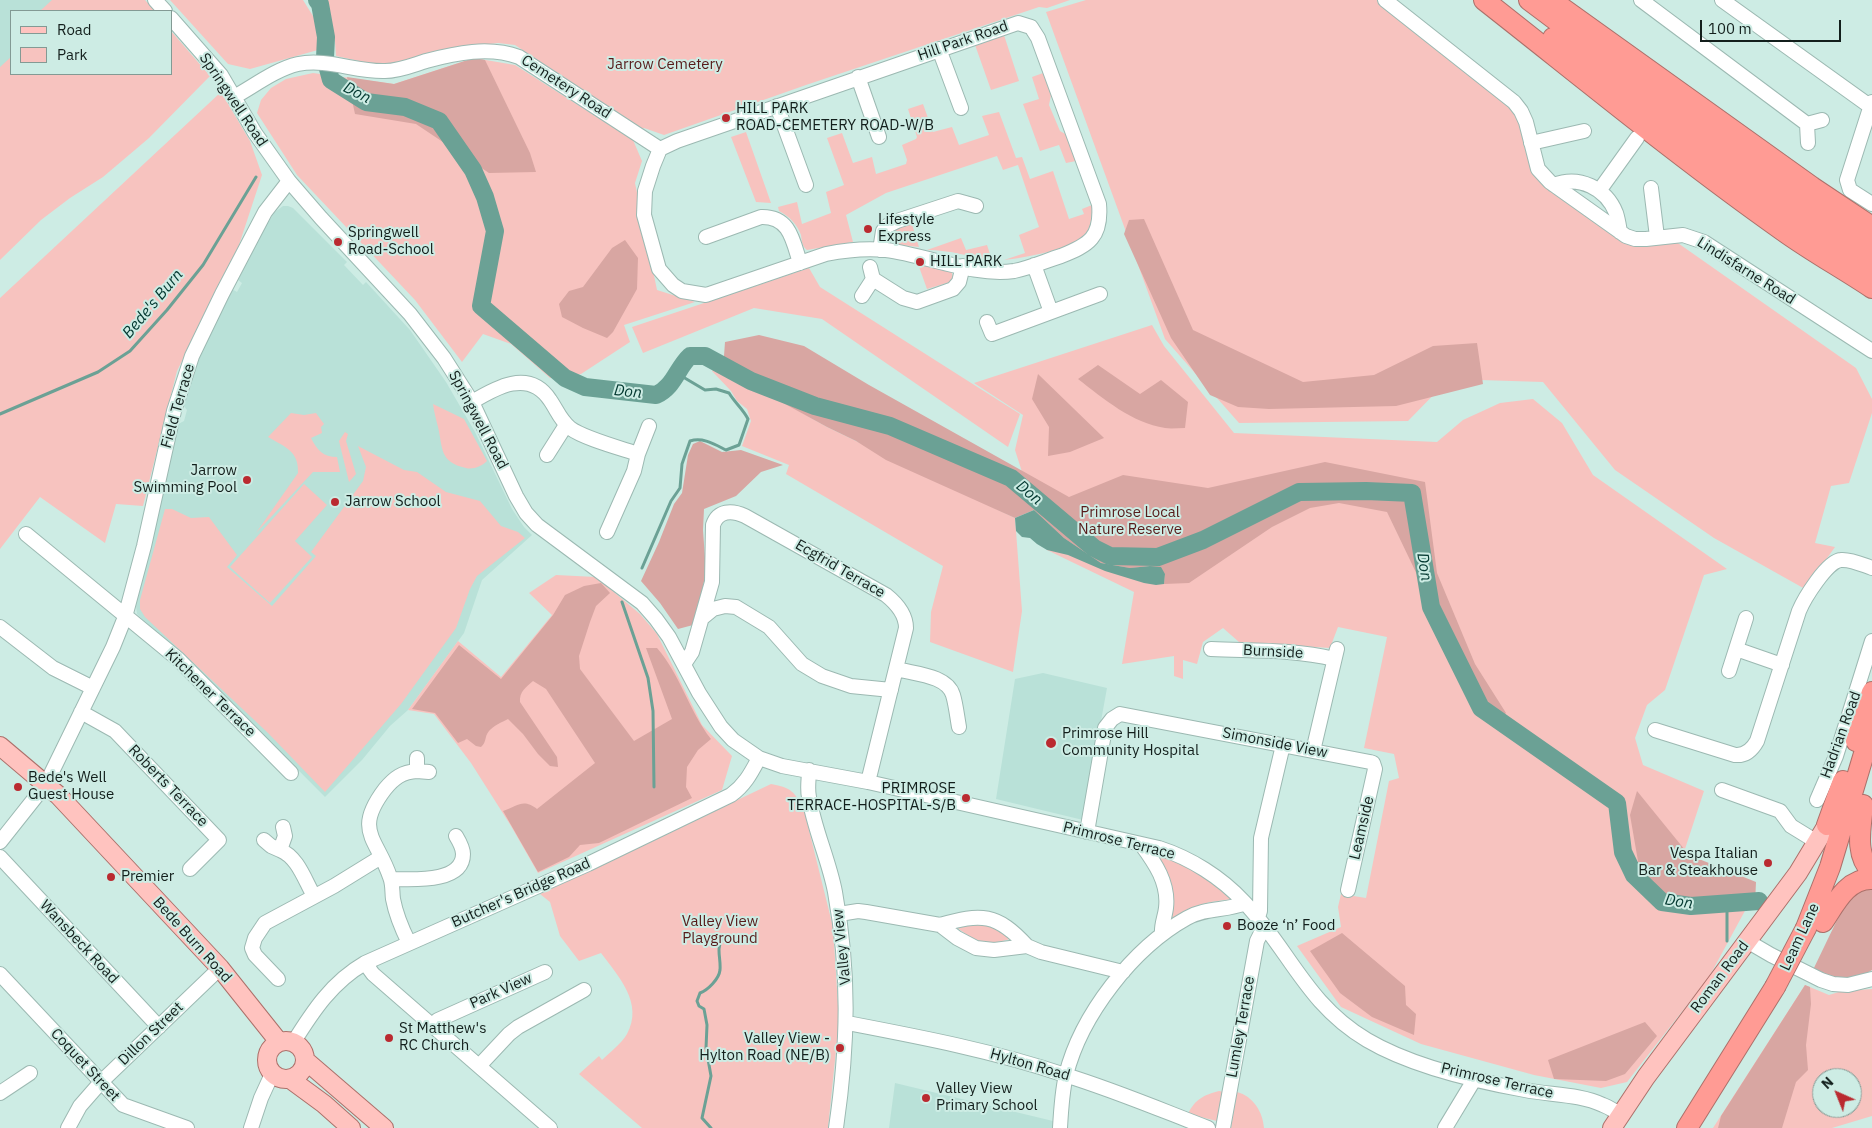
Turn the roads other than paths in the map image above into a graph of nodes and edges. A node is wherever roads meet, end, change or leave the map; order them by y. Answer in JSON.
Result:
{"nodes":[{"id":1,"x":155,"y":0,"type":"edge"},
{"id":2,"x":1385,"y":0,"type":"edge"},
{"id":3,"x":1484,"y":0,"type":"edge"},
{"id":4,"x":1503,"y":0,"type":"edge"},
{"id":5,"x":1529,"y":0,"type":"edge"},
{"id":6,"x":1551,"y":0,"type":"edge"},
{"id":7,"x":1642,"y":0,"type":"edge"},
{"id":8,"x":1722,"y":0,"type":"edge"},
{"id":9,"x":164,"y":10,"type":"edge"},
{"id":10,"x":172,"y":19,"type":"edge"},
{"id":11,"x":940,"y":49,"type":"junction"},
{"id":12,"x":858,"y":77,"type":"junction"},
{"id":13,"x":234,"y":97,"type":"junction"},
{"id":14,"x":1871,"y":104,"type":"edge"},
{"id":15,"x":777,"y":106,"type":"junction"},
{"id":16,"x":961,"y":108,"type":"dead end"},
{"id":17,"x":1822,"y":120,"type":"dead end"},
{"id":18,"x":1807,"y":124,"type":"junction"},
{"id":19,"x":1584,"y":131,"type":"dead end"},
{"id":20,"x":879,"y":137,"type":"dead end"},
{"id":21,"x":1637,"y":138,"type":"dead end"},
{"id":22,"x":1531,"y":142,"type":"junction"},
{"id":23,"x":1808,"y":143,"type":"dead end"},
{"id":24,"x":660,"y":149,"type":"junction"},
{"id":25,"x":289,"y":182,"type":"junction"},
{"id":26,"x":806,"y":185,"type":"dead end"},
{"id":27,"x":1554,"y":185,"type":"junction"},
{"id":28,"x":1652,"y":188,"type":"dead end"},
{"id":29,"x":1598,"y":191,"type":"junction"},
{"id":30,"x":1872,"y":204,"type":"edge"},
{"id":31,"x":976,"y":206,"type":"dead end"},
{"id":32,"x":1872,"y":227,"type":"edge"},
{"id":33,"x":1620,"y":232,"type":"junction"},
{"id":34,"x":706,"y":237,"type":"dead end"},
{"id":35,"x":1658,"y":237,"type":"junction"},
{"id":36,"x":1872,"y":248,"type":"edge"},
{"id":37,"x":880,"y":250,"type":"junction"},
{"id":38,"x":800,"y":263,"type":"junction"},
{"id":39,"x":1034,"y":265,"type":"junction"},
{"id":40,"x":962,"y":266,"type":"junction"},
{"id":41,"x":1872,"y":267,"type":"edge"},
{"id":42,"x":1872,"y":288,"type":"edge"},
{"id":43,"x":1100,"y":294,"type":"dead end"},
{"id":44,"x":862,"y":296,"type":"dead end"},
{"id":45,"x":1051,"y":312,"type":"junction"},
{"id":46,"x":987,"y":322,"type":"dead end"},
{"id":47,"x":1872,"y":351,"type":"edge"},
{"id":48,"x":472,"y":402,"type":"junction"},
{"id":49,"x":566,"y":425,"type":"junction"},
{"id":50,"x":649,"y":426,"type":"dead end"},
{"id":51,"x":638,"y":454,"type":"junction"},
{"id":52,"x":547,"y":455,"type":"dead end"},
{"id":53,"x":607,"y":532,"type":"dead end"},
{"id":54,"x":26,"y":534,"type":"dead end"},
{"id":55,"x":1872,"y":568,"type":"edge"},
{"id":56,"x":712,"y":582,"type":"junction"},
{"id":57,"x":731,"y":607,"type":"junction"},
{"id":58,"x":125,"y":617,"type":"junction"},
{"id":59,"x":702,"y":618,"type":"junction"},
{"id":60,"x":1746,"y":618,"type":"dead end"},
{"id":61,"x":0,"y":627,"type":"edge"},
{"id":62,"x":1872,"y":641,"type":"edge"},
{"id":63,"x":1211,"y":649,"type":"dead end"},
{"id":64,"x":1736,"y":649,"type":"junction"},
{"id":65,"x":684,"y":664,"type":"junction"},
{"id":66,"x":1782,"y":665,"type":"junction"},
{"id":67,"x":897,"y":669,"type":"junction"},
{"id":68,"x":1729,"y":671,"type":"dead end"},
{"id":69,"x":93,"y":688,"type":"junction"},
{"id":70,"x":891,"y":690,"type":"junction"},
{"id":71,"x":1872,"y":692,"type":"edge"},
{"id":72,"x":81,"y":712,"type":"junction"},
{"id":73,"x":959,"y":727,"type":"dead end"},
{"id":74,"x":1872,"y":727,"type":"edge"},
{"id":75,"x":1655,"y":730,"type":"dead end"},
{"id":76,"x":1283,"y":745,"type":"junction"},
{"id":77,"x":0,"y":746,"type":"edge"},
{"id":78,"x":1313,"y":751,"type":"junction"},
{"id":79,"x":758,"y":758,"type":"junction"},
{"id":80,"x":421,"y":767,"type":"dead end"},
{"id":81,"x":1375,"y":767,"type":"joint"},
{"id":82,"x":810,"y":770,"type":"junction"},
{"id":83,"x":291,"y":773,"type":"dead end"},
{"id":84,"x":1872,"y":775,"type":"edge"},
{"id":85,"x":866,"y":781,"type":"junction"},
{"id":86,"x":46,"y":784,"type":"junction"},
{"id":87,"x":1722,"y":790,"type":"dead end"},
{"id":88,"x":1817,"y":800,"type":"dead end"},
{"id":89,"x":1863,"y":805,"type":"junction"},
{"id":90,"x":284,"y":827,"type":"dead end"},
{"id":91,"x":1087,"y":832,"type":"junction"},
{"id":92,"x":1822,"y":834,"type":"junction"},
{"id":93,"x":456,"y":836,"type":"dead end"},
{"id":94,"x":264,"y":840,"type":"dead end"},
{"id":95,"x":0,"y":842,"type":"edge"},
{"id":96,"x":1141,"y":844,"type":"junction"},
{"id":97,"x":280,"y":850,"type":"junction"},
{"id":98,"x":0,"y":857,"type":"edge"},
{"id":99,"x":381,"y":857,"type":"junction"},
{"id":100,"x":190,"y":868,"type":"dead end"},
{"id":101,"x":1872,"y":872,"type":"edge"},
{"id":102,"x":391,"y":879,"type":"junction"},
{"id":103,"x":1872,"y":880,"type":"edge"},
{"id":104,"x":1348,"y":890,"type":"dead end"},
{"id":105,"x":314,"y":896,"type":"junction"},
{"id":106,"x":1245,"y":903,"type":"junction"},
{"id":107,"x":839,"y":914,"type":"junction"},
{"id":108,"x":1261,"y":922,"type":"junction"},
{"id":109,"x":940,"y":925,"type":"junction"},
{"id":110,"x":1815,"y":929,"type":"junction"},
{"id":111,"x":1162,"y":934,"type":"junction"},
{"id":112,"x":1747,"y":941,"type":"junction"},
{"id":113,"x":408,"y":943,"type":"junction"},
{"id":114,"x":1027,"y":946,"type":"junction"},
{"id":115,"x":365,"y":963,"type":"junction"},
{"id":116,"x":220,"y":968,"type":"junction"},
{"id":117,"x":545,"y":972,"type":"dead end"},
{"id":118,"x":1122,"y":972,"type":"junction"},
{"id":119,"x":0,"y":974,"type":"edge"},
{"id":120,"x":278,"y":979,"type":"dead end"},
{"id":121,"x":1872,"y":979,"type":"edge"},
{"id":122,"x":234,"y":987,"type":"junction"},
{"id":123,"x":584,"y":990,"type":"dead end"},
{"id":124,"x":1781,"y":990,"type":"junction"},
{"id":125,"x":847,"y":1023,"type":"junction"},
{"id":126,"x":432,"y":1025,"type":"junction"},
{"id":127,"x":159,"y":1027,"type":"junction"},
{"id":128,"x":286,"y":1043,"type":"junction"},
{"id":129,"x":267,"y":1056,"type":"junction"},
{"id":130,"x":305,"y":1060,"type":"junction"},
{"id":131,"x":479,"y":1066,"type":"junction"},
{"id":132,"x":30,"y":1073,"type":"dead end"},
{"id":133,"x":272,"y":1074,"type":"junction"},
{"id":134,"x":1066,"y":1075,"type":"junction"},
{"id":135,"x":290,"y":1079,"type":"junction"},
{"id":136,"x":1474,"y":1080,"type":"junction"},
{"id":137,"x":101,"y":1082,"type":"junction"},
{"id":138,"x":0,"y":1093,"type":"edge"},
{"id":139,"x":1616,"y":1121,"type":"edge"},
{"id":140,"x":68,"y":1128,"type":"edge"},
{"id":141,"x":187,"y":1128,"type":"edge"},
{"id":142,"x":251,"y":1128,"type":"edge"},
{"id":143,"x":351,"y":1128,"type":"edge"},
{"id":144,"x":384,"y":1128,"type":"edge"},
{"id":145,"x":550,"y":1128,"type":"edge"},
{"id":146,"x":836,"y":1128,"type":"edge"},
{"id":147,"x":1060,"y":1128,"type":"edge"},
{"id":148,"x":1208,"y":1128,"type":"edge"},
{"id":149,"x":1223,"y":1128,"type":"edge"},
{"id":150,"x":1445,"y":1128,"type":"edge"},
{"id":151,"x":1687,"y":1128,"type":"edge"},
{"id":152,"x":1702,"y":1128,"type":"edge"}],
"edges":[{"from":1,"to":9,"type":"street"},
{"from":2,"to":22,"type":"street","name":"Lindisfarne Road"},
{"from":3,"to":42,"type":"highway"},
{"from":4,"to":41,"type":"highway"},
{"from":5,"to":36,"type":"highway"},
{"from":6,"to":32,"type":"highway"},
{"from":7,"to":18,"type":"street"},
{"from":8,"to":14,"type":"street"},
{"from":10,"to":13,"type":"street","name":"Springwell Road"},
{"from":11,"to":12,"type":"street","name":"Hill Park Road"},
{"from":11,"to":16,"type":"street"},
{"from":11,"to":39,"type":"street","name":"Hill Park Road"},
{"from":12,"to":15,"type":"street","name":"Hill Park Road"},
{"from":12,"to":20,"type":"street"},
{"from":13,"to":24,"type":"street","name":"Cemetery Road"},
{"from":13,"to":25,"type":"street","name":"Springwell Road"},
{"from":14,"to":30,"type":"street"},
{"from":15,"to":24,"type":"street","name":"Hill Park Road"},
{"from":15,"to":26,"type":"street"},
{"from":17,"to":18,"type":"street"},
{"from":18,"to":23,"type":"street"},
{"from":19,"to":22,"type":"street"},
{"from":21,"to":29,"type":"street"},
{"from":22,"to":27,"type":"street","name":"Lindisfarne Road"},
{"from":24,"to":38,"type":"street","name":"Hill Park Road"},
{"from":25,"to":48,"type":"street","name":"Springwell Road"},
{"from":25,"to":58,"type":"street","name":"Field Terrace"},
{"from":27,"to":29,"type":"street"},
{"from":27,"to":33,"type":"street","name":"Lindisfarne Road"},
{"from":28,"to":35,"type":"street"},
{"from":29,"to":33,"type":"street"},
{"from":31,"to":37,"type":"street"},
{"from":33,"to":35,"type":"street","name":"Lindisfarne Road"},
{"from":34,"to":38,"type":"street"},
{"from":35,"to":47,"type":"street","name":"Lindisfarne Road"},
{"from":37,"to":38,"type":"street","name":"Hill Park Road"},
{"from":37,"to":40,"type":"street","name":"Hill Park Road"},
{"from":39,"to":40,"type":"street","name":"Hill Park Road"},
{"from":39,"to":45,"type":"street"},
{"from":40,"to":44,"type":"street"},
{"from":43,"to":45,"type":"street"},
{"from":45,"to":46,"type":"street"},
{"from":48,"to":49,"type":"street"},
{"from":48,"to":65,"type":"street","name":"Springwell Road"},
{"from":49,"to":51,"type":"street"},
{"from":49,"to":52,"type":"street"},
{"from":50,"to":51,"type":"street"},
{"from":51,"to":53,"type":"street"},
{"from":54,"to":58,"type":"street","name":"Kitchener Terrace"},
{"from":55,"to":66,"type":"street"},
{"from":56,"to":57,"type":"street"},
{"from":56,"to":59,"type":"street"},
{"from":56,"to":67,"type":"street","name":"Ecgfrid Terrace"},
{"from":57,"to":59,"type":"street"},
{"from":57,"to":70,"type":"street"},
{"from":58,"to":69,"type":"street","name":"Field Terrace"},
{"from":58,"to":83,"type":"street","name":"Kitchener Terrace"},
{"from":59,"to":65,"type":"street"},
{"from":60,"to":64,"type":"street"},
{"from":61,"to":69,"type":"street"},
{"from":62,"to":88,"type":"street","name":"Hadrian Road"},
{"from":63,"to":78,"type":"street","name":"Burnside"},
{"from":64,"to":66,"type":"street"},
{"from":64,"to":68,"type":"street"},
{"from":65,"to":79,"type":"street","name":"Springwell Road"},
{"from":66,"to":75,"type":"street"},
{"from":67,"to":70,"type":"street","name":"Ecgfrid Terrace"},
{"from":67,"to":73,"type":"street"},
{"from":69,"to":72,"type":"street","name":"Field Terrace"},
{"from":70,"to":85,"type":"street","name":"Ecgfrid Terrace"},
{"from":71,"to":92,"type":"highway"},
{"from":72,"to":86,"type":"street","name":"Field Terrace"},
{"from":72,"to":100,"type":"street","name":"Roberts Terrace"},
{"from":74,"to":110,"type":"highway","name":"Leam Lane"},
{"from":76,"to":78,"type":"street","name":"Simonside View"},
{"from":76,"to":91,"type":"street","name":"Simonside View"},
{"from":76,"to":108,"type":"street","name":"Lumley Terrace"},
{"from":77,"to":86,"type":"main road","name":"Bede Burn Road"},
{"from":78,"to":81,"type":"street","name":"Simonside View"},
{"from":79,"to":82,"type":"street","name":"Primrose Terrace"},
{"from":79,"to":113,"type":"street","name":"Butcher's Bridge Road"},
{"from":80,"to":99,"type":"street"},
{"from":81,"to":104,"type":"street","name":"Leamside"},
{"from":82,"to":85,"type":"street","name":"Primrose Terrace"},
{"from":82,"to":107,"type":"street","name":"Valley View"},
{"from":84,"to":89,"type":"highway","name":"Leam Lane"},
{"from":85,"to":91,"type":"street","name":"Primrose Terrace"},
{"from":86,"to":95,"type":"street","name":"Field Terrace"},
{"from":86,"to":116,"type":"main road","name":"Bede Burn Road"},
{"from":87,"to":92,"type":"street"},
{"from":89,"to":101,"type":"highway"},
{"from":89,"to":110,"type":"highway","name":"Leam Lane"},
{"from":90,"to":97,"type":"street"},
{"from":91,"to":96,"type":"street","name":"Primrose Terrace"},
{"from":92,"to":112,"type":"main road","name":"Roman Road"},
{"from":93,"to":102,"type":"street"},
{"from":94,"to":97,"type":"street"},
{"from":96,"to":106,"type":"street","name":"Primrose Terrace"},
{"from":96,"to":111,"type":"street"},
{"from":97,"to":105,"type":"street"},
{"from":98,"to":127,"type":"street","name":"Wansbeck Road"},
{"from":99,"to":102,"type":"street"},
{"from":99,"to":105,"type":"street"},
{"from":102,"to":113,"type":"street"},
{"from":103,"to":110,"type":"highway"},
{"from":105,"to":120,"type":"street"},
{"from":106,"to":108,"type":"street","name":"Primrose Terrace"},
{"from":106,"to":111,"type":"street"},
{"from":107,"to":109,"type":"street"},
{"from":107,"to":125,"type":"street","name":"Valley View"},
{"from":108,"to":136,"type":"street","name":"Primrose Terrace"},
{"from":108,"to":149,"type":"street","name":"Lumley Terrace"},
{"from":109,"to":114,"type":"street"},
{"from":109,"to":114,"type":"street"},
{"from":110,"to":124,"type":"highway","name":"Leam Lane"},
{"from":111,"to":118,"type":"street"},
{"from":112,"to":121,"type":"street"},
{"from":112,"to":139,"type":"main road","name":"Roman Road"},
{"from":113,"to":115,"type":"street","name":"Butcher's Bridge Road"},
{"from":114,"to":118,"type":"street"},
{"from":115,"to":126,"type":"street"},
{"from":115,"to":128,"type":"street","name":"Butcher's Bridge Road"},
{"from":116,"to":122,"type":"main road","name":"Bede Burn Road"},
{"from":116,"to":127,"type":"street","name":"Dillon Street"},
{"from":117,"to":126,"type":"street","name":"Park View"},
{"from":118,"to":134,"type":"street"},
{"from":119,"to":137,"type":"street","name":"Coquet Street"},
{"from":122,"to":128,"type":"main road","name":"Bede Burn Road"},
{"from":122,"to":129,"type":"main road","name":"Bede Burn Road"},
{"from":123,"to":131,"type":"street"},
{"from":124,"to":151,"type":"highway","name":"Leam Lane"},
{"from":124,"to":152,"type":"highway","name":"Leam Lane"},
{"from":125,"to":134,"type":"street","name":"Hylton Road"},
{"from":125,"to":146,"type":"street","name":"Valley View"},
{"from":126,"to":131,"type":"street"},
{"from":127,"to":137,"type":"street","name":"Dillon Street"},
{"from":128,"to":129,"type":"main road"},
{"from":128,"to":130,"type":"main road"},
{"from":129,"to":133,"type":"main road"},
{"from":130,"to":135,"type":"main road"},
{"from":130,"to":144,"type":"main road"},
{"from":131,"to":145,"type":"street"},
{"from":132,"to":138,"type":"street"},
{"from":133,"to":135,"type":"main road"},
{"from":133,"to":142,"type":"street"},
{"from":134,"to":147,"type":"street"},
{"from":134,"to":148,"type":"street","name":"Hylton Road"},
{"from":135,"to":143,"type":"main road"},
{"from":136,"to":139,"type":"street","name":"Primrose Terrace"},
{"from":136,"to":150,"type":"street"},
{"from":137,"to":140,"type":"street","name":"Dillon Street"},
{"from":137,"to":141,"type":"street","name":"Coquet Street"}]}
